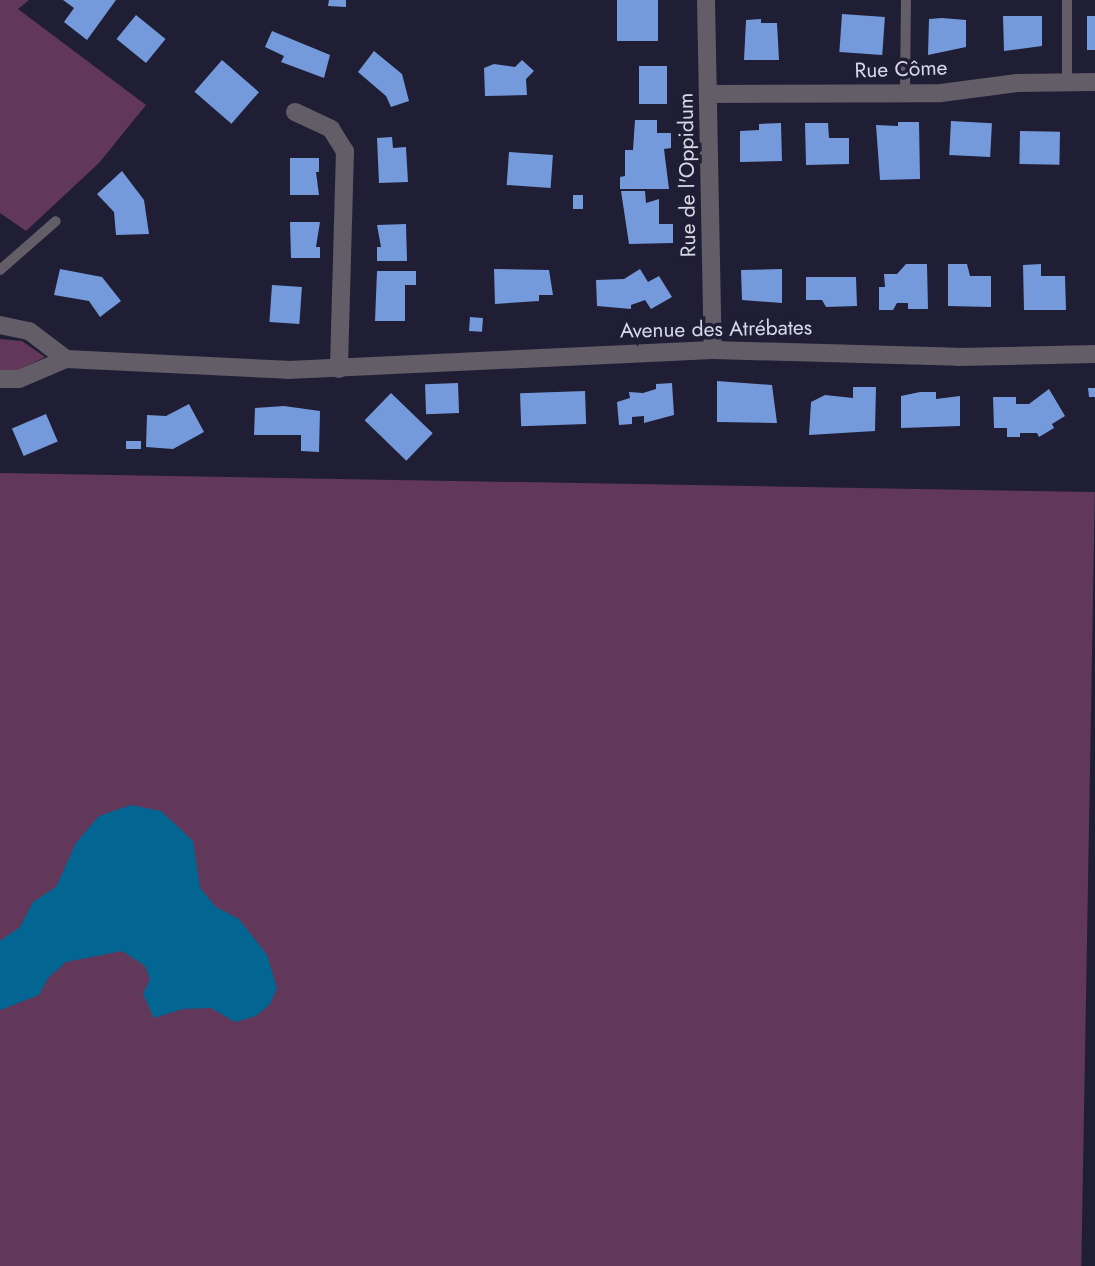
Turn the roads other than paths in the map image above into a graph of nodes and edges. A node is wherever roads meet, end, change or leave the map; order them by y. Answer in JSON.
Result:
{"nodes":[{"id":1,"x":706,"y":0,"type":"edge"},
{"id":2,"x":906,"y":0,"type":"edge"},
{"id":3,"x":1067,"y":0,"type":"edge"},
{"id":4,"x":1067,"y":82,"type":"junction"},
{"id":5,"x":1095,"y":82,"type":"edge"},
{"id":6,"x":905,"y":93,"type":"junction"},
{"id":7,"x":708,"y":94,"type":"junction"},
{"id":8,"x":295,"y":112,"type":"dead end"},
{"id":9,"x":56,"y":221,"type":"dead end"},
{"id":10,"x":0,"y":270,"type":"edge"},
{"id":11,"x":0,"y":325,"type":"edge"},
{"id":12,"x":712,"y":349,"type":"junction"},
{"id":13,"x":1095,"y":354,"type":"edge"},
{"id":14,"x":66,"y":359,"type":"junction"},
{"id":15,"x":339,"y":369,"type":"junction"},
{"id":16,"x":0,"y":379,"type":"edge"}],
"edges":[{"from":1,"to":7,"type":"street","name":"Rue de l'Oppidum"},
{"from":2,"to":6,"type":"lane"},
{"from":3,"to":4,"type":"lane"},
{"from":4,"to":5,"type":"street","name":"Rue Côme"},
{"from":4,"to":6,"type":"street","name":"Rue Côme"},
{"from":6,"to":7,"type":"street","name":"Rue Côme"},
{"from":7,"to":12,"type":"street","name":"Rue de l'Oppidum"},
{"from":8,"to":15,"type":"street"},
{"from":9,"to":10,"type":"lane"},
{"from":11,"to":14,"type":"street"},
{"from":12,"to":13,"type":"street","name":"Avenue des Atrébates"},
{"from":12,"to":15,"type":"street","name":"Avenue des Atrébates"},
{"from":14,"to":15,"type":"street","name":"Avenue des Atrébates"},
{"from":14,"to":16,"type":"street","name":"Avenue des Atrébates"}]}
